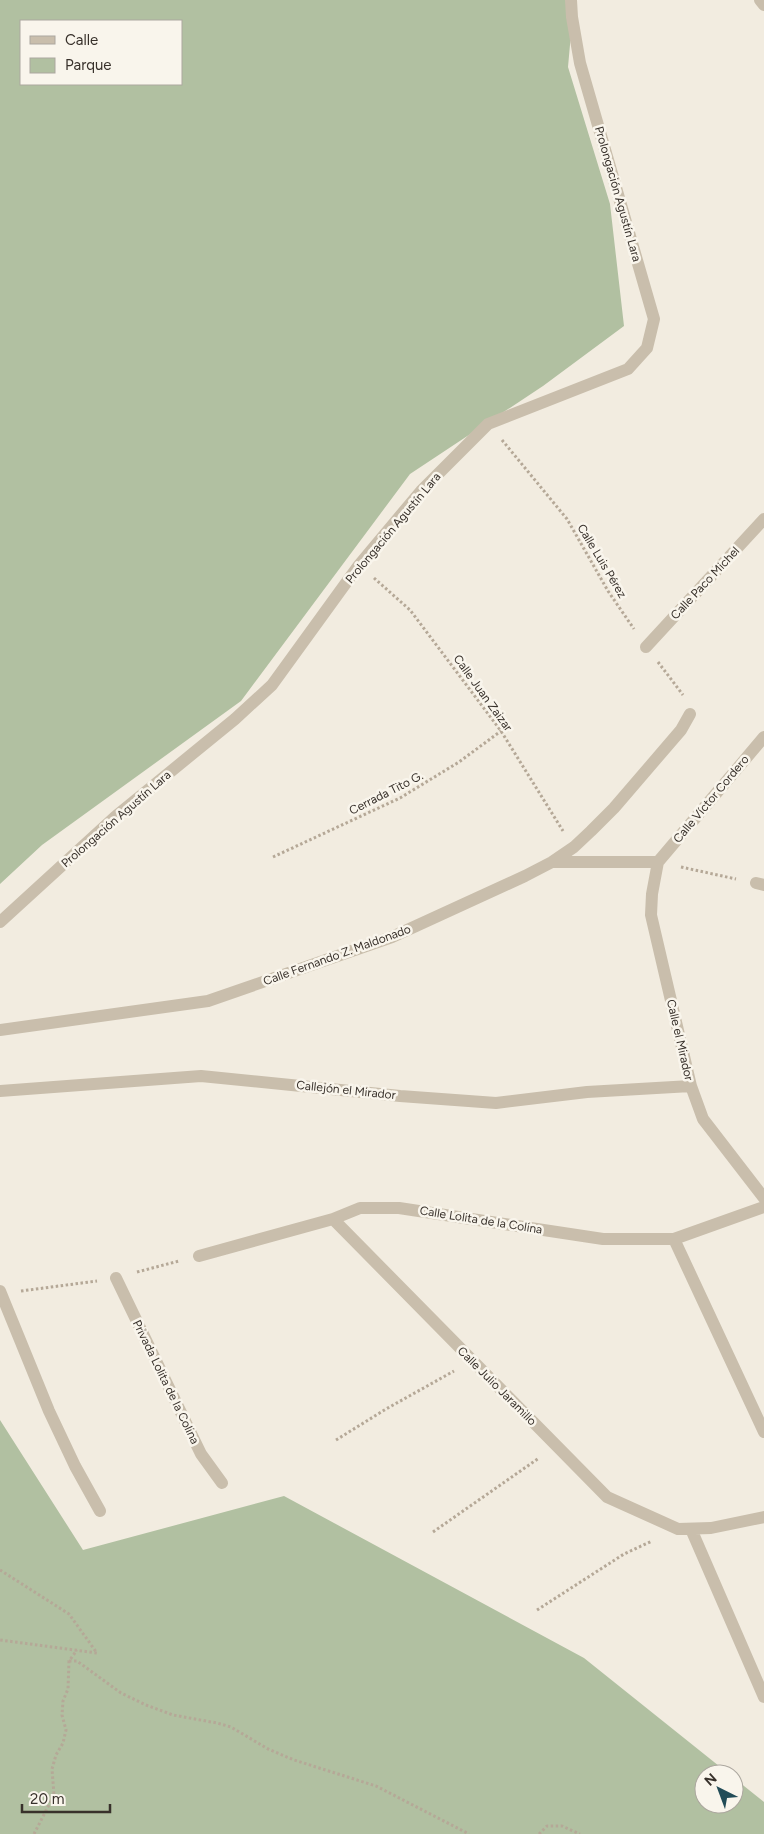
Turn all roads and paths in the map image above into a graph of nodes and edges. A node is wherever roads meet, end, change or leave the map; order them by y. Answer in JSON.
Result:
{"nodes":[{"id":1,"x":571,"y":0,"type":"edge"},
{"id":2,"x":488,"y":424,"type":"junction"},
{"id":3,"x":764,"y":519,"type":"edge"},
{"id":4,"x":359,"y":565,"type":"junction"},
{"id":5,"x":646,"y":647,"type":"junction"},
{"id":6,"x":690,"y":714,"type":"joint"},
{"id":7,"x":501,"y":731,"type":"junction"},
{"id":8,"x":764,"y":736,"type":"edge"},
{"id":9,"x":574,"y":847,"type":"junction"},
{"id":10,"x":273,"y":857,"type":"dead end"},
{"id":11,"x":552,"y":862,"type":"junction"},
{"id":12,"x":658,"y":862,"type":"junction"},
{"id":13,"x":760,"y":884,"type":"edge"},
{"id":14,"x":0,"y":922,"type":"edge"},
{"id":15,"x":0,"y":1030,"type":"edge"},
{"id":16,"x":691,"y":1086,"type":"junction"},
{"id":17,"x":0,"y":1091,"type":"edge"},
{"id":18,"x":764,"y":1198,"type":"edge"},
{"id":19,"x":764,"y":1207,"type":"edge"},
{"id":20,"x":333,"y":1220,"type":"junction"},
{"id":21,"x":674,"y":1239,"type":"junction"},
{"id":22,"x":199,"y":1256,"type":"dead end"},
{"id":23,"x":116,"y":1278,"type":"dead end"},
{"id":24,"x":0,"y":1291,"type":"edge"},
{"id":25,"x":472,"y":1361,"type":"junction"},
{"id":26,"x":764,"y":1432,"type":"edge"},
{"id":27,"x":336,"y":1440,"type":"dead end"},
{"id":28,"x":556,"y":1445,"type":"junction"},
{"id":29,"x":222,"y":1483,"type":"dead end"},
{"id":30,"x":100,"y":1511,"type":"dead end"},
{"id":31,"x":764,"y":1517,"type":"edge"},
{"id":32,"x":684,"y":1529,"type":"junction"},
{"id":33,"x":433,"y":1532,"type":"dead end"},
{"id":34,"x":0,"y":1570,"type":"edge"},
{"id":35,"x":537,"y":1610,"type":"dead end"},
{"id":36,"x":0,"y":1640,"type":"edge"},
{"id":37,"x":76,"y":1650,"type":"junction"},
{"id":38,"x":69,"y":1661,"type":"junction"},
{"id":39,"x":764,"y":1697,"type":"edge"},
{"id":40,"x":34,"y":1834,"type":"edge"},
{"id":41,"x":469,"y":1834,"type":"edge"},
{"id":42,"x":539,"y":1834,"type":"edge"},
{"id":43,"x":580,"y":1834,"type":"edge"}],
"edges":[{"from":1,"to":2,"type":"street","name":"Prolongación Agustín Lara"},
{"from":2,"to":4,"type":"street","name":"Prolongación Agustín Lara"},
{"from":2,"to":5,"type":"path","name":"Calle Luis Pérez"},
{"from":3,"to":5,"type":"street","name":"Calle Paco Michel"},
{"from":4,"to":7,"type":"path","name":"Calle Juan Zaizar"},
{"from":4,"to":14,"type":"street","name":"Prolongación Agustín Lara"},
{"from":5,"to":6,"type":"path","name":"Calle Luis Pérez"},
{"from":6,"to":9,"type":"street","name":"Calle Fernando Z. Maldonado"},
{"from":7,"to":9,"type":"path","name":"Calle Juan Zaizar"},
{"from":7,"to":10,"type":"path","name":"Cerrada Tito G."},
{"from":8,"to":12,"type":"street","name":"Calle Víctor Cordero"},
{"from":9,"to":11,"type":"street","name":"Calle Fernando Z. Maldonado"},
{"from":11,"to":12,"type":"street"},
{"from":11,"to":15,"type":"street","name":"Calle Fernando Z. Maldonado"},
{"from":12,"to":13,"type":"path"},
{"from":12,"to":16,"type":"street","name":"Calle el Mirador"},
{"from":16,"to":17,"type":"street","name":"Callejón el Mirador"},
{"from":16,"to":18,"type":"street","name":"Calle el Mirador"},
{"from":19,"to":21,"type":"street","name":"Calle Lolita de la Colina"},
{"from":20,"to":21,"type":"street","name":"Calle Lolita de la Colina"},
{"from":20,"to":22,"type":"street","name":"Calle Lolita de la Colina"},
{"from":20,"to":25,"type":"street","name":"Calle Julio Jaramillo"},
{"from":21,"to":26,"type":"street"},
{"from":23,"to":29,"type":"street","name":"Privada Lolita de la Colina"},
{"from":24,"to":30,"type":"street"},
{"from":25,"to":27,"type":"path"},
{"from":25,"to":28,"type":"street","name":"Calle Julio Jaramillo"},
{"from":28,"to":32,"type":"street","name":"Calle Julio Jaramillo"},
{"from":28,"to":33,"type":"path"},
{"from":31,"to":32,"type":"street"},
{"from":32,"to":35,"type":"path"},
{"from":32,"to":39,"type":"street"},
{"from":34,"to":37,"type":"path"},
{"from":36,"to":37,"type":"path"},
{"from":37,"to":38,"type":"path"},
{"from":38,"to":40,"type":"path"},
{"from":38,"to":41,"type":"path"},
{"from":42,"to":43,"type":"path"}]}
